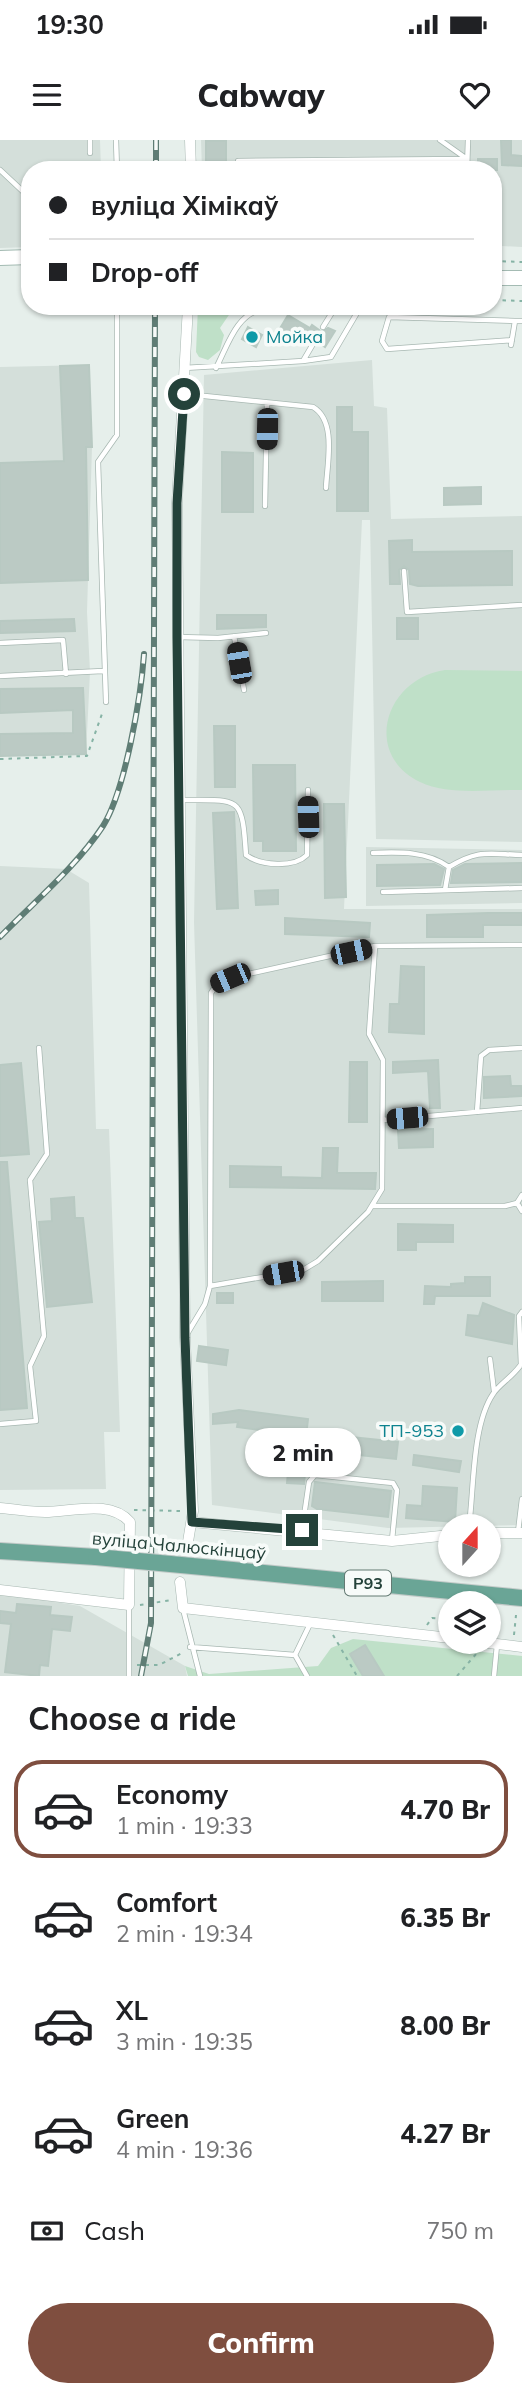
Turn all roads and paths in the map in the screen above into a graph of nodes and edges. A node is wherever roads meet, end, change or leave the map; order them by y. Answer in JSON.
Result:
{"nodes":[{"id":1,"x":90,"y":140,"type":"edge"},
{"id":2,"x":116,"y":140,"type":"edge"},
{"id":3,"x":190,"y":140,"type":"edge"},
{"id":4,"x":440,"y":140,"type":"edge"},
{"id":5,"x":468,"y":140,"type":"edge"},
{"id":6,"x":90,"y":153,"type":"dead end"},
{"id":7,"x":467,"y":159,"type":"junction"},
{"id":8,"x":117,"y":161,"type":"edge"},
{"id":9,"x":191,"y":161,"type":"edge"},
{"id":10,"x":314,"y":161,"type":"edge"},
{"id":11,"x":0,"y":170,"type":"edge"},
{"id":12,"x":21,"y":190,"type":"edge"},
{"id":13,"x":21,"y":257,"type":"edge"},
{"id":14,"x":0,"y":258,"type":"edge"},
{"id":15,"x":502,"y":261,"type":"edge"},
{"id":16,"x":522,"y":262,"type":"edge"},
{"id":17,"x":502,"y":278,"type":"edge"},
{"id":18,"x":522,"y":278,"type":"edge"},
{"id":19,"x":502,"y":300,"type":"edge"},
{"id":20,"x":522,"y":301,"type":"edge"},
{"id":21,"x":117,"y":315,"type":"edge"},
{"id":22,"x":187,"y":315,"type":"edge"},
{"id":23,"x":247,"y":315,"type":"edge"},
{"id":24,"x":331,"y":315,"type":"edge"},
{"id":25,"x":356,"y":315,"type":"edge"},
{"id":26,"x":515,"y":321,"type":"junction"},
{"id":27,"x":522,"y":321,"type":"edge"},
{"id":28,"x":323,"y":327,"type":"dead end"},
{"id":29,"x":313,"y":344,"type":"dead end"},
{"id":30,"x":303,"y":361,"type":"junction"},
{"id":31,"x":184,"y":368,"type":"junction"},
{"id":32,"x":216,"y":368,"type":"junction"},
{"id":33,"x":184,"y":394,"type":"junction"},
{"id":34,"x":267,"y":403,"type":"junction"},
{"id":35,"x":326,"y":488,"type":"dead end"},
{"id":36,"x":265,"y":506,"type":"dead end"},
{"id":37,"x":404,"y":571,"type":"dead end"},
{"id":38,"x":522,"y":605,"type":"edge"},
{"id":39,"x":266,"y":633,"type":"dead end"},
{"id":40,"x":234,"y":636,"type":"junction"},
{"id":41,"x":177,"y":637,"type":"junction"},
{"id":42,"x":0,"y":643,"type":"edge"},
{"id":43,"x":103,"y":671,"type":"junction"},
{"id":44,"x":66,"y":674,"type":"junction"},
{"id":45,"x":0,"y":676,"type":"edge"},
{"id":46,"x":244,"y":690,"type":"dead end"},
{"id":47,"x":106,"y":702,"type":"joint"},
{"id":48,"x":0,"y":759,"type":"edge"},
{"id":49,"x":307,"y":790,"type":"dead end"},
{"id":50,"x":180,"y":799,"type":"junction"},
{"id":51,"x":373,"y":853,"type":"dead end"},
{"id":52,"x":522,"y":855,"type":"edge"},
{"id":53,"x":449,"y":867,"type":"junction"},
{"id":54,"x":522,"y":888,"type":"edge"},
{"id":55,"x":444,"y":890,"type":"junction"},
{"id":56,"x":383,"y":892,"type":"dead end"},
{"id":57,"x":522,"y":945,"type":"edge"},
{"id":58,"x":375,"y":946,"type":"junction"},
{"id":59,"x":39,"y":1048,"type":"dead end"},
{"id":60,"x":522,"y":1048,"type":"edge"},
{"id":61,"x":522,"y":1108,"type":"edge"},
{"id":62,"x":477,"y":1112,"type":"junction"},
{"id":63,"x":383,"y":1120,"type":"junction"},
{"id":64,"x":522,"y":1195,"type":"edge"},
{"id":65,"x":517,"y":1203,"type":"junction"},
{"id":66,"x":372,"y":1206,"type":"junction"},
{"id":67,"x":522,"y":1210,"type":"edge"},
{"id":68,"x":209,"y":1286,"type":"junction"},
{"id":69,"x":522,"y":1312,"type":"edge"},
{"id":70,"x":185,"y":1338,"type":"junction"},
{"id":71,"x":490,"y":1359,"type":"dead end"},
{"id":72,"x":521,"y":1364,"type":"edge"},
{"id":73,"x":494,"y":1391,"type":"junction"},
{"id":74,"x":0,"y":1424,"type":"edge"},
{"id":75,"x":522,"y":1499,"type":"edge"},
{"id":76,"x":0,"y":1508,"type":"edge"},
{"id":77,"x":123,"y":1514,"type":"junction"},
{"id":78,"x":470,"y":1514,"type":"edge"},
{"id":79,"x":193,"y":1516,"type":"junction"},
{"id":80,"x":302,"y":1530,"type":"junction"},
{"id":81,"x":501,"y":1533,"type":"edge"},
{"id":82,"x":520,"y":1533,"type":"edge"},
{"id":83,"x":438,"y":1536,"type":"edge"},
{"id":84,"x":392,"y":1541,"type":"junction"},
{"id":85,"x":187,"y":1548,"type":"dead end"},
{"id":86,"x":0,"y":1551,"type":"edge"},
{"id":87,"x":180,"y":1582,"type":"dead end"},
{"id":88,"x":0,"y":1590,"type":"edge"},
{"id":89,"x":522,"y":1598,"type":"edge"},
{"id":90,"x":181,"y":1603,"type":"junction"},
{"id":91,"x":129,"y":1605,"type":"junction"},
{"id":92,"x":516,"y":1615,"type":"dead end"},
{"id":93,"x":432,"y":1618,"type":"dead end"},
{"id":94,"x":438,"y":1619,"type":"edge"},
{"id":95,"x":311,"y":1622,"type":"junction"},
{"id":96,"x":326,"y":1624,"type":"junction"},
{"id":97,"x":438,"y":1637,"type":"edge"},
{"id":98,"x":513,"y":1638,"type":"dead end"},
{"id":99,"x":501,"y":1644,"type":"edge"},
{"id":100,"x":190,"y":1647,"type":"junction"},
{"id":101,"x":522,"y":1647,"type":"edge"},
{"id":102,"x":480,"y":1654,"type":"edge"},
{"id":103,"x":493,"y":1654,"type":"edge"},
{"id":104,"x":295,"y":1655,"type":"junction"},
{"id":105,"x":129,"y":1663,"type":"junction"},
{"id":106,"x":129,"y":1676,"type":"edge"},
{"id":107,"x":200,"y":1676,"type":"edge"},
{"id":108,"x":307,"y":1676,"type":"edge"},
{"id":109,"x":357,"y":1676,"type":"edge"},
{"id":110,"x":457,"y":1676,"type":"edge"},
{"id":111,"x":494,"y":1676,"type":"edge"}],
"edges":[{"from":1,"to":6,"type":"lane"},
{"from":2,"to":8,"type":"lane"},
{"from":3,"to":9,"type":"street"},
{"from":4,"to":7,"type":"lane"},
{"from":5,"to":7,"type":"lane"},
{"from":7,"to":10,"type":"lane"},
{"from":11,"to":12,"type":"lane"},
{"from":13,"to":14,"type":"street"},
{"from":15,"to":16,"type":"path"},
{"from":17,"to":18,"type":"street"},
{"from":19,"to":20,"type":"path"},
{"from":21,"to":43,"type":"lane"},
{"from":22,"to":31,"type":"street"},
{"from":23,"to":32,"type":"lane"},
{"from":24,"to":28,"type":"lane"},
{"from":25,"to":30,"type":"lane"},
{"from":26,"to":26,"type":"lane"},
{"from":26,"to":27,"type":"lane"},
{"from":29,"to":30,"type":"lane"},
{"from":30,"to":32,"type":"lane"},
{"from":31,"to":32,"type":"lane"},
{"from":31,"to":33,"type":"street"},
{"from":33,"to":34,"type":"lane"},
{"from":33,"to":41,"type":"street"},
{"from":34,"to":35,"type":"lane"},
{"from":34,"to":36,"type":"lane"},
{"from":37,"to":38,"type":"lane"},
{"from":39,"to":40,"type":"lane"},
{"from":40,"to":41,"type":"lane"},
{"from":40,"to":46,"type":"lane"},
{"from":41,"to":50,"type":"street"},
{"from":42,"to":44,"type":"lane"},
{"from":43,"to":44,"type":"lane"},
{"from":43,"to":47,"type":"lane"},
{"from":44,"to":45,"type":"lane"},
{"from":47,"to":48,"type":"path"},
{"from":49,"to":50,"type":"lane"},
{"from":50,"to":70,"type":"street"},
{"from":51,"to":53,"type":"lane"},
{"from":52,"to":53,"type":"lane"},
{"from":53,"to":55,"type":"lane"},
{"from":54,"to":55,"type":"lane"},
{"from":55,"to":56,"type":"lane"},
{"from":57,"to":58,"type":"lane"},
{"from":58,"to":63,"type":"lane"},
{"from":58,"to":68,"type":"lane"},
{"from":59,"to":74,"type":"lane"},
{"from":60,"to":62,"type":"lane"},
{"from":61,"to":62,"type":"lane"},
{"from":62,"to":63,"type":"lane"},
{"from":63,"to":66,"type":"lane"},
{"from":64,"to":65,"type":"lane"},
{"from":65,"to":66,"type":"lane"},
{"from":65,"to":67,"type":"lane"},
{"from":66,"to":68,"type":"lane"},
{"from":68,"to":70,"type":"lane"},
{"from":69,"to":72,"type":"lane"},
{"from":70,"to":79,"type":"street"},
{"from":71,"to":73,"type":"lane"},
{"from":72,"to":73,"type":"lane"},
{"from":73,"to":78,"type":"lane"},
{"from":75,"to":82,"type":"lane"},
{"from":76,"to":77,"type":"street"},
{"from":77,"to":79,"type":"path"},
{"from":77,"to":91,"type":"street"},
{"from":79,"to":80,"type":"street"},
{"from":79,"to":85,"type":"street"},
{"from":80,"to":84,"type":"street"},
{"from":80,"to":84,"type":"lane"},
{"from":81,"to":82,"type":"street"},
{"from":83,"to":84,"type":"street"},
{"from":86,"to":89,"type":"main road","name":"вуліца Чалюскінцаў","number":"Р93","bridge":true},
{"from":87,"to":90,"type":"street"},
{"from":88,"to":91,"type":"street"},
{"from":90,"to":91,"type":"path"},
{"from":90,"to":95,"type":"street"},
{"from":90,"to":100,"type":"lane"},
{"from":91,"to":105,"type":"lane"},
{"from":92,"to":98,"type":"path"},
{"from":93,"to":94,"type":"path"},
{"from":95,"to":96,"type":"street"},
{"from":95,"to":104,"type":"lane"},
{"from":96,"to":97,"type":"street"},
{"from":96,"to":109,"type":"path"},
{"from":99,"to":101,"type":"street"},
{"from":100,"to":104,"type":"lane"},
{"from":100,"to":105,"type":"path"},
{"from":100,"to":107,"type":"lane"},
{"from":102,"to":110,"type":"path"},
{"from":103,"to":111,"type":"lane"},
{"from":104,"to":108,"type":"lane"},
{"from":105,"to":106,"type":"lane"}]}
